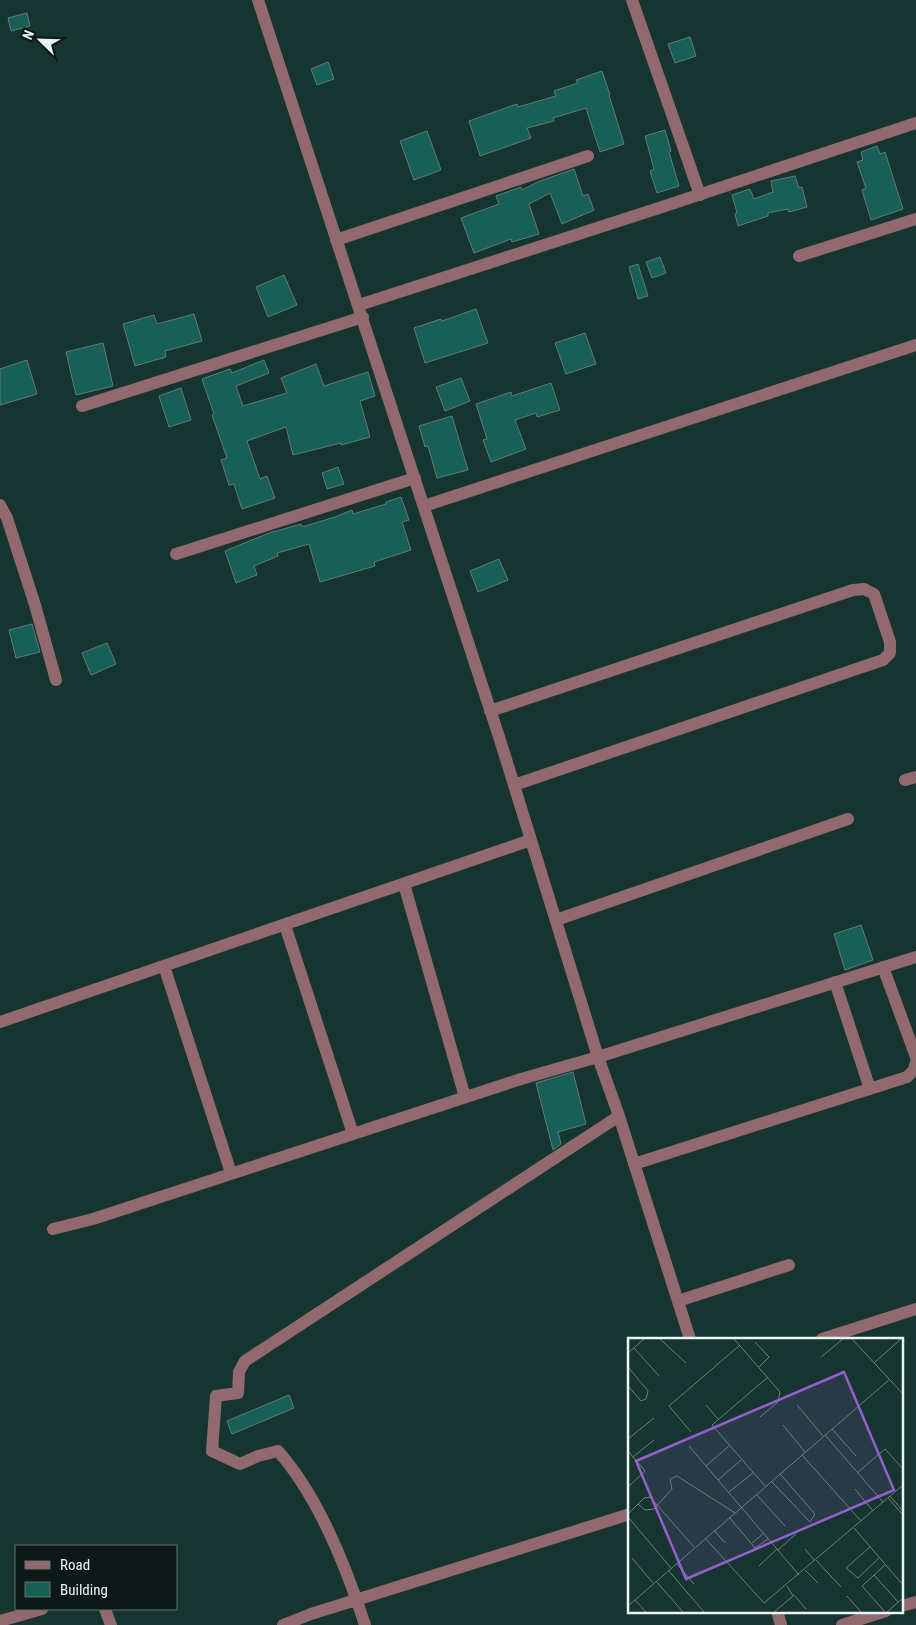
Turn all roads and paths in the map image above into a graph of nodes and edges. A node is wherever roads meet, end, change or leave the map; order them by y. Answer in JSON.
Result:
{"nodes":[{"id":1,"x":258,"y":0,"type":"edge"},
{"id":2,"x":632,"y":0,"type":"edge"},
{"id":3,"x":916,"y":123,"type":"edge"},
{"id":4,"x":588,"y":156,"type":"dead end"},
{"id":5,"x":700,"y":195,"type":"junction"},
{"id":6,"x":916,"y":219,"type":"edge"},
{"id":7,"x":336,"y":240,"type":"junction"},
{"id":8,"x":799,"y":256,"type":"dead end"},
{"id":9,"x":358,"y":305,"type":"junction"},
{"id":10,"x":363,"y":317,"type":"junction"},
{"id":11,"x":916,"y":345,"type":"edge"},
{"id":12,"x":82,"y":406,"type":"dead end"},
{"id":13,"x":416,"y":478,"type":"junction"},
{"id":14,"x":0,"y":505,"type":"edge"},
{"id":15,"x":424,"y":506,"type":"junction"},
{"id":16,"x":176,"y":554,"type":"dead end"},
{"id":17,"x":56,"y":680,"type":"dead end"},
{"id":18,"x":490,"y":711,"type":"junction"},
{"id":19,"x":514,"y":785,"type":"junction"},
{"id":20,"x":848,"y":819,"type":"dead end"},
{"id":21,"x":531,"y":840,"type":"junction"},
{"id":22,"x":404,"y":884,"type":"junction"},
{"id":23,"x":556,"y":920,"type":"junction"},
{"id":24,"x":285,"y":925,"type":"junction"},
{"id":25,"x":916,"y":957,"type":"edge"},
{"id":26,"x":164,"y":966,"type":"junction"},
{"id":27,"x":884,"y":967,"type":"junction"},
{"id":28,"x":835,"y":982,"type":"junction"},
{"id":29,"x":0,"y":1022,"type":"edge"},
{"id":30,"x":598,"y":1057,"type":"junction"},
{"id":31,"x":916,"y":1057,"type":"edge"},
{"id":32,"x":916,"y":1062,"type":"edge"},
{"id":33,"x":870,"y":1089,"type":"junction"},
{"id":34,"x":466,"y":1097,"type":"junction"},
{"id":35,"x":619,"y":1116,"type":"junction"},
{"id":36,"x":353,"y":1134,"type":"junction"},
{"id":37,"x":634,"y":1164,"type":"junction"},
{"id":38,"x":231,"y":1173,"type":"junction"},
{"id":39,"x":53,"y":1230,"type":"dead end"},
{"id":40,"x":789,"y":1265,"type":"dead end"},
{"id":41,"x":678,"y":1301,"type":"junction"},
{"id":42,"x":916,"y":1310,"type":"edge"},
{"id":43,"x":690,"y":1338,"type":"edge"},
{"id":44,"x":825,"y":1338,"type":"edge"},
{"id":45,"x":628,"y":1515,"type":"edge"},
{"id":46,"x":357,"y":1600,"type":"junction"},
{"id":47,"x":38,"y":1610,"type":"edge"},
{"id":48,"x":105,"y":1610,"type":"edge"},
{"id":49,"x":777,"y":1612,"type":"edge"},
{"id":50,"x":883,"y":1612,"type":"edge"},
{"id":51,"x":0,"y":1621,"type":"edge"},
{"id":52,"x":110,"y":1625,"type":"edge"},
{"id":53,"x":283,"y":1625,"type":"edge"},
{"id":54,"x":365,"y":1625,"type":"edge"},
{"id":55,"x":781,"y":1625,"type":"edge"},
{"id":56,"x":842,"y":1625,"type":"edge"}],
"edges":[{"from":1,"to":7,"type":"street"},
{"from":2,"to":5,"type":"street"},
{"from":3,"to":5,"type":"street"},
{"from":4,"to":7,"type":"street"},
{"from":5,"to":9,"type":"street"},
{"from":6,"to":8,"type":"street"},
{"from":7,"to":9,"type":"street"},
{"from":9,"to":10,"type":"street"},
{"from":10,"to":12,"type":"street"},
{"from":10,"to":13,"type":"street"},
{"from":11,"to":15,"type":"street"},
{"from":13,"to":15,"type":"street"},
{"from":13,"to":16,"type":"street"},
{"from":14,"to":17,"type":"street"},
{"from":15,"to":18,"type":"street"},
{"from":18,"to":19,"type":"street"},
{"from":18,"to":19,"type":"street"},
{"from":19,"to":21,"type":"street"},
{"from":20,"to":23,"type":"street"},
{"from":21,"to":22,"type":"street"},
{"from":21,"to":23,"type":"street"},
{"from":22,"to":24,"type":"street"},
{"from":22,"to":34,"type":"street"},
{"from":23,"to":30,"type":"street"},
{"from":24,"to":26,"type":"street"},
{"from":24,"to":36,"type":"street"},
{"from":25,"to":27,"type":"street"},
{"from":26,"to":29,"type":"street"},
{"from":26,"to":38,"type":"street"},
{"from":27,"to":28,"type":"street"},
{"from":27,"to":31,"type":"street"},
{"from":28,"to":30,"type":"street"},
{"from":28,"to":33,"type":"street"},
{"from":30,"to":34,"type":"street"},
{"from":30,"to":35,"type":"street"},
{"from":32,"to":33,"type":"street"},
{"from":33,"to":37,"type":"street"},
{"from":34,"to":36,"type":"street"},
{"from":35,"to":37,"type":"street"},
{"from":35,"to":46,"type":"street"},
{"from":36,"to":38,"type":"street"},
{"from":37,"to":41,"type":"street"},
{"from":38,"to":39,"type":"street"},
{"from":40,"to":41,"type":"street"},
{"from":41,"to":43,"type":"street"},
{"from":42,"to":44,"type":"street"},
{"from":45,"to":46,"type":"street"},
{"from":46,"to":53,"type":"street"},
{"from":46,"to":54,"type":"street"},
{"from":47,"to":51,"type":"street"},
{"from":48,"to":52,"type":"street"},
{"from":49,"to":55,"type":"street"},
{"from":50,"to":56,"type":"street"}]}
